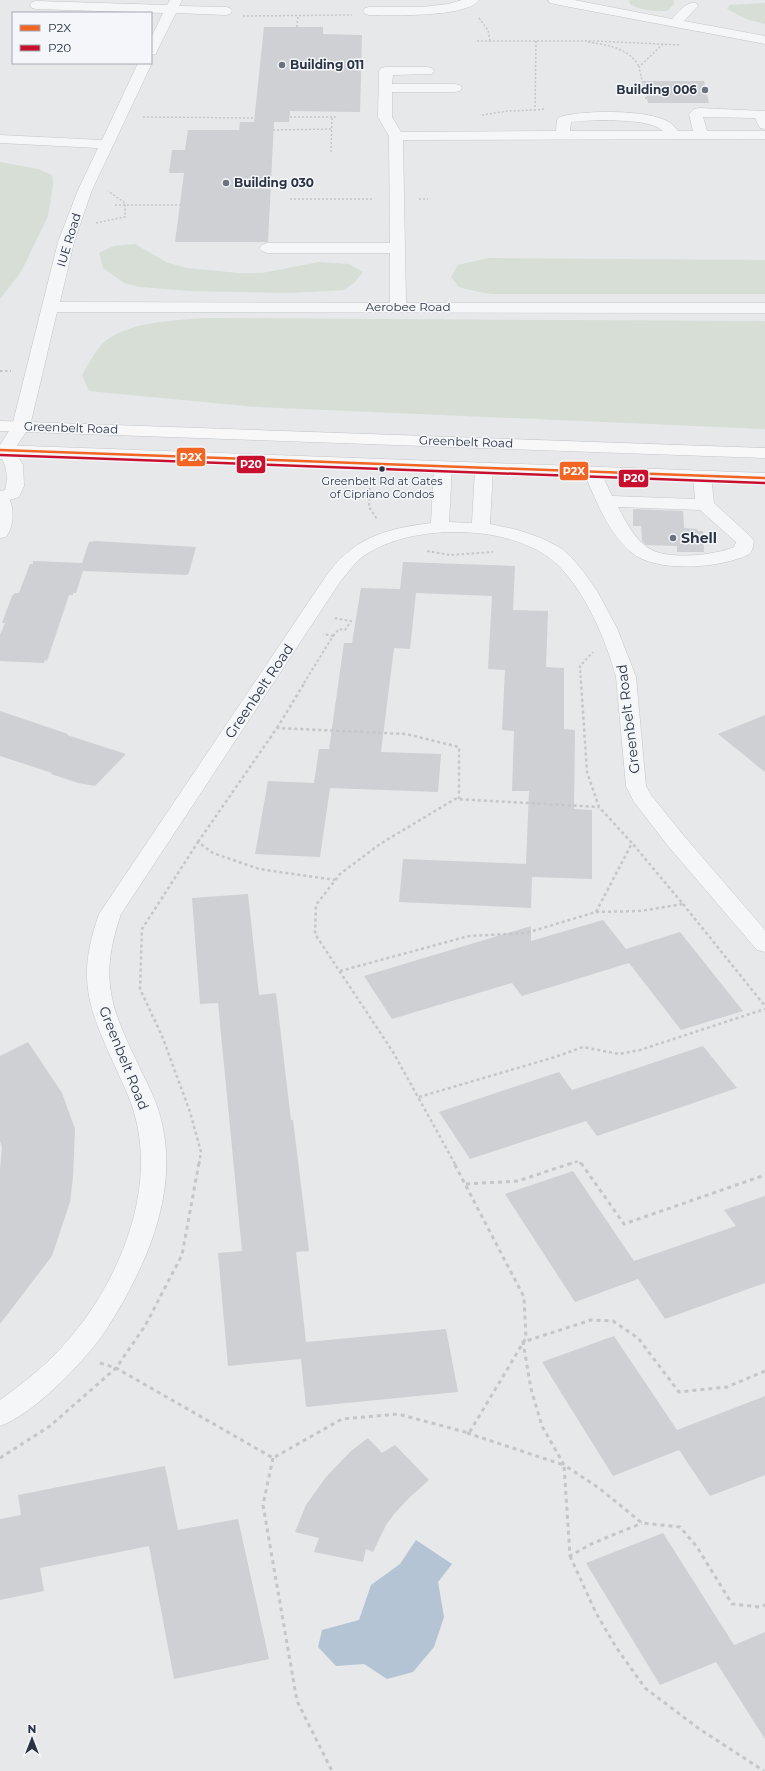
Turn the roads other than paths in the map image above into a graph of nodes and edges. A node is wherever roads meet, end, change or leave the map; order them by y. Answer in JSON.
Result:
{"nodes":[{"id":1,"x":473,"y":0,"type":"edge"},
{"id":2,"x":554,"y":0,"type":"edge"},
{"id":3,"x":174,"y":5,"type":"edge"},
{"id":4,"x":36,"y":6,"type":"dead end"},
{"id":5,"x":692,"y":6,"type":"dead end"},
{"id":6,"x":226,"y":11,"type":"dead end"},
{"id":7,"x":369,"y":11,"type":"dead end"},
{"id":8,"x":675,"y":23,"type":"junction"},
{"id":9,"x":765,"y":40,"type":"edge"},
{"id":10,"x":152,"y":50,"type":"edge"},
{"id":11,"x":145,"y":64,"type":"edge"},
{"id":12,"x":427,"y":71,"type":"dead end"},
{"id":13,"x":385,"y":88,"type":"junction"},
{"id":14,"x":455,"y":88,"type":"dead end"},
{"id":15,"x":765,"y":125,"type":"edge"},
{"id":16,"x":701,"y":135,"type":"junction"},
{"id":17,"x":765,"y":135,"type":"edge"},
{"id":18,"x":396,"y":136,"type":"junction"},
{"id":19,"x":0,"y":138,"type":"edge"},
{"id":20,"x":106,"y":144,"type":"junction"},
{"id":21,"x":267,"y":248,"type":"dead end"},
{"id":22,"x":397,"y":248,"type":"junction"},
{"id":23,"x":51,"y":307,"type":"junction"},
{"id":24,"x":398,"y":307,"type":"junction"},
{"id":25,"x":765,"y":308,"type":"edge"},
{"id":26,"x":0,"y":426,"type":"edge"},
{"id":27,"x":21,"y":426,"type":"junction"},
{"id":28,"x":2,"y":451,"type":"edge"},
{"id":29,"x":765,"y":453,"type":"edge"},
{"id":30,"x":443,"y":467,"type":"junction"},
{"id":31,"x":484,"y":469,"type":"junction"},
{"id":32,"x":592,"y":472,"type":"junction"},
{"id":33,"x":702,"y":476,"type":"junction"},
{"id":34,"x":765,"y":478,"type":"edge"},
{"id":35,"x":0,"y":497,"type":"edge"},
{"id":36,"x":605,"y":501,"type":"junction"},
{"id":37,"x":705,"y":505,"type":"junction"},
{"id":38,"x":440,"y":528,"type":"junction"},
{"id":39,"x":481,"y":528,"type":"junction"},
{"id":40,"x":0,"y":533,"type":"edge"},
{"id":41,"x":765,"y":945,"type":"edge"},
{"id":42,"x":0,"y":1416,"type":"edge"}],
"edges":[{"from":1,"to":7,"type":"street"},
{"from":2,"to":8,"type":"street"},
{"from":3,"to":4,"type":"street"},
{"from":3,"to":6,"type":"street"},
{"from":3,"to":10,"type":"street"},
{"from":5,"to":8,"type":"street"},
{"from":8,"to":9,"type":"street"},
{"from":11,"to":20,"type":"street","name":"IUE Road"},
{"from":12,"to":13,"type":"street"},
{"from":13,"to":14,"type":"street"},
{"from":13,"to":18,"type":"street"},
{"from":15,"to":16,"type":"street"},
{"from":16,"to":17,"type":"street"},
{"from":16,"to":18,"type":"street"},
{"from":18,"to":22,"type":"street"},
{"from":19,"to":20,"type":"street"},
{"from":20,"to":23,"type":"street","name":"IUE Road"},
{"from":21,"to":22,"type":"street"},
{"from":22,"to":24,"type":"street"},
{"from":23,"to":24,"type":"street","name":"Aerobee Road"},
{"from":23,"to":27,"type":"street","name":"IUE Road"},
{"from":24,"to":25,"type":"street","name":"Aerobee Road"},
{"from":26,"to":27,"type":"main road","name":"Greenbelt Road"},
{"from":27,"to":28,"type":"street","name":"IUE Road"},
{"from":27,"to":29,"type":"main road","name":"Greenbelt Road"},
{"from":28,"to":30,"type":"main road","name":"Greenbelt Road"},
{"from":28,"to":35,"type":"street"},
{"from":30,"to":31,"type":"main road","name":"Greenbelt Road"},
{"from":30,"to":38,"type":"street"},
{"from":31,"to":32,"type":"main road","name":"Greenbelt Road"},
{"from":31,"to":39,"type":"street"},
{"from":32,"to":33,"type":"main road","name":"Greenbelt Road"},
{"from":32,"to":36,"type":"street"},
{"from":33,"to":34,"type":"main road","name":"Greenbelt Road"},
{"from":33,"to":37,"type":"street"},
{"from":35,"to":40,"type":"street"},
{"from":36,"to":37,"type":"street"},
{"from":36,"to":37,"type":"street"},
{"from":38,"to":39,"type":"street","name":"Greenbelt Road"},
{"from":38,"to":42,"type":"street","name":"Greenbelt Road"},
{"from":39,"to":41,"type":"street","name":"Greenbelt Road"}]}
